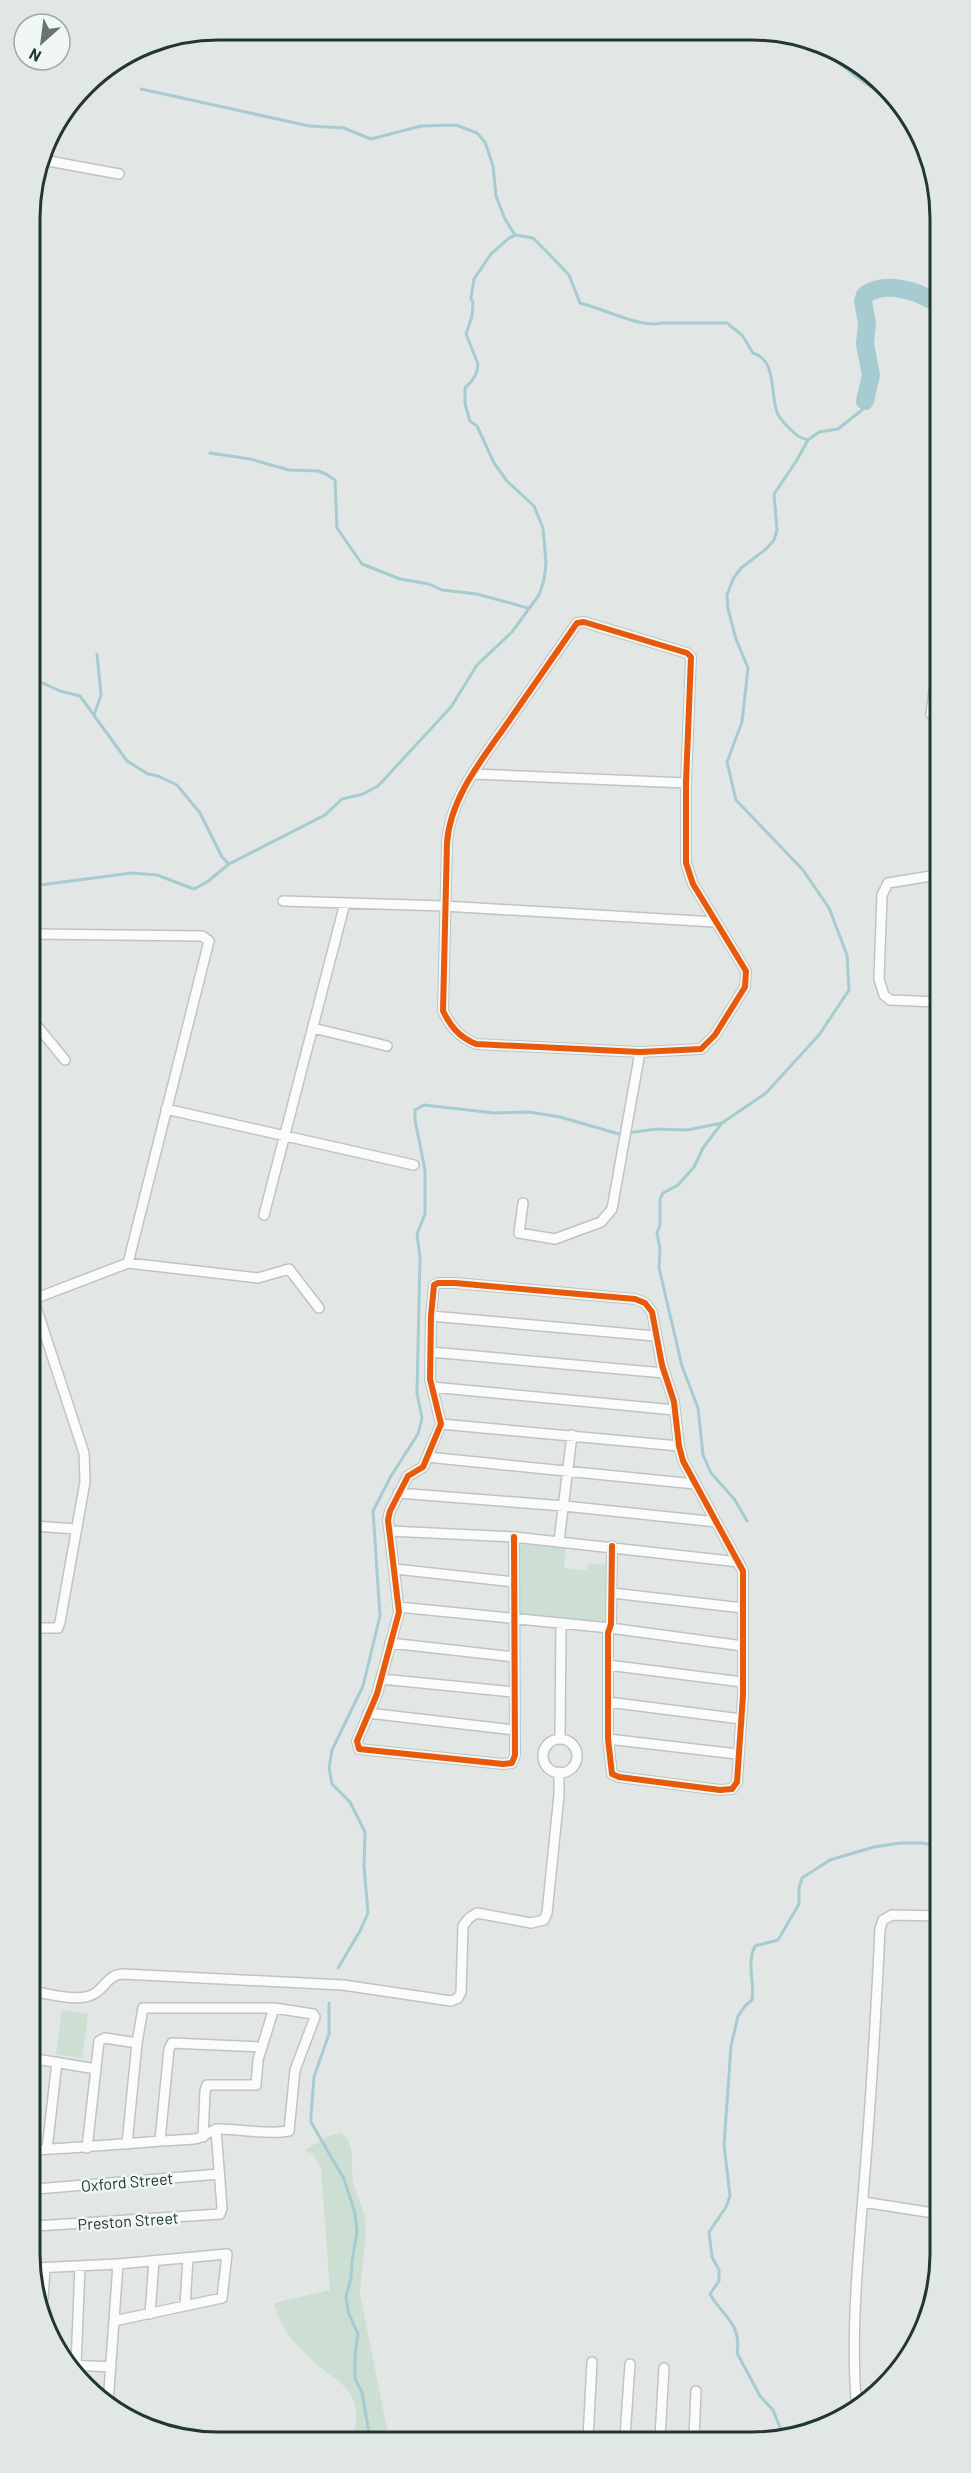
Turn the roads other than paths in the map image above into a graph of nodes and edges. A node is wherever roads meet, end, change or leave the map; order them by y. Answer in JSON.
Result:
{"nodes":[{"id":1,"x":50,"y":161,"type":"edge"},
{"id":2,"x":119,"y":174,"type":"dead end"},
{"id":3,"x":473,"y":774,"type":"junction"},
{"id":4,"x":686,"y":783,"type":"junction"},
{"id":5,"x":930,"y":875,"type":"edge"},
{"id":6,"x":283,"y":901,"type":"dead end"},
{"id":7,"x":345,"y":903,"type":"junction"},
{"id":8,"x":444,"y":906,"type":"junction"},
{"id":9,"x":715,"y":922,"type":"junction"},
{"id":10,"x":41,"y":934,"type":"edge"},
{"id":11,"x":930,"y":1002,"type":"edge"},
{"id":12,"x":313,"y":1028,"type":"junction"},
{"id":13,"x":41,"y":1030,"type":"edge"},
{"id":14,"x":387,"y":1046,"type":"dead end"},
{"id":15,"x":640,"y":1052,"type":"junction"},
{"id":16,"x":65,"y":1060,"type":"dead end"},
{"id":17,"x":166,"y":1109,"type":"junction"},
{"id":18,"x":284,"y":1135,"type":"junction"},
{"id":19,"x":414,"y":1166,"type":"dead end"},
{"id":20,"x":524,"y":1203,"type":"dead end"},
{"id":21,"x":264,"y":1215,"type":"dead end"},
{"id":22,"x":128,"y":1263,"type":"junction"},
{"id":23,"x":40,"y":1297,"type":"edge"},
{"id":24,"x":319,"y":1308,"type":"dead end"},
{"id":25,"x":431,"y":1316,"type":"junction"},
{"id":26,"x":40,"y":1322,"type":"edge"},
{"id":27,"x":655,"y":1336,"type":"junction"},
{"id":28,"x":432,"y":1352,"type":"junction"},
{"id":29,"x":664,"y":1373,"type":"junction"},
{"id":30,"x":432,"y":1387,"type":"junction"},
{"id":31,"x":675,"y":1410,"type":"junction"},
{"id":32,"x":441,"y":1424,"type":"junction"},
{"id":33,"x":572,"y":1435,"type":"junction"},
{"id":34,"x":679,"y":1446,"type":"junction"},
{"id":35,"x":427,"y":1457,"type":"junction"},
{"id":36,"x":568,"y":1470,"type":"junction"},
{"id":37,"x":695,"y":1484,"type":"junction"},
{"id":38,"x":398,"y":1493,"type":"junction"},
{"id":39,"x":564,"y":1506,"type":"junction"},
{"id":40,"x":717,"y":1522,"type":"junction"},
{"id":41,"x":40,"y":1526,"type":"edge"},
{"id":42,"x":77,"y":1529,"type":"junction"},
{"id":43,"x":390,"y":1531,"type":"junction"},
{"id":44,"x":514,"y":1537,"type":"junction"},
{"id":45,"x":559,"y":1541,"type":"junction"},
{"id":46,"x":612,"y":1546,"type":"junction"},
{"id":47,"x":738,"y":1562,"type":"junction"},
{"id":48,"x":394,"y":1569,"type":"junction"},
{"id":49,"x":514,"y":1582,"type":"junction"},
{"id":50,"x":612,"y":1593,"type":"junction"},
{"id":51,"x":398,"y":1607,"type":"junction"},
{"id":52,"x":743,"y":1608,"type":"junction"},
{"id":53,"x":514,"y":1620,"type":"junction"},
{"id":54,"x":561,"y":1624,"type":"junction"},
{"id":55,"x":40,"y":1628,"type":"edge"},
{"id":56,"x":610,"y":1628,"type":"junction"},
{"id":57,"x":390,"y":1643,"type":"junction"},
{"id":58,"x":743,"y":1646,"type":"junction"},
{"id":59,"x":515,"y":1657,"type":"junction"},
{"id":60,"x":608,"y":1665,"type":"junction"},
{"id":61,"x":381,"y":1679,"type":"junction"},
{"id":62,"x":742,"y":1682,"type":"junction"},
{"id":63,"x":514,"y":1692,"type":"junction"},
{"id":64,"x":608,"y":1702,"type":"junction"},
{"id":65,"x":368,"y":1713,"type":"junction"},
{"id":66,"x":741,"y":1719,"type":"junction"},
{"id":67,"x":514,"y":1730,"type":"junction"},
{"id":68,"x":560,"y":1739,"type":"junction"},
{"id":69,"x":608,"y":1739,"type":"junction"},
{"id":70,"x":737,"y":1754,"type":"junction"},
{"id":71,"x":559,"y":1772,"type":"junction"},
{"id":72,"x":930,"y":1916,"type":"edge"},
{"id":73,"x":40,"y":1993,"type":"edge"},
{"id":74,"x":274,"y":2008,"type":"junction"},
{"id":75,"x":137,"y":2043,"type":"junction"},
{"id":76,"x":262,"y":2047,"type":"junction"},
{"id":77,"x":40,"y":2060,"type":"edge"},
{"id":78,"x":57,"y":2062,"type":"junction"},
{"id":79,"x":96,"y":2069,"type":"junction"},
{"id":80,"x":216,"y":2129,"type":"junction"},
{"id":81,"x":203,"y":2137,"type":"junction"},
{"id":82,"x":160,"y":2140,"type":"junction"},
{"id":83,"x":127,"y":2144,"type":"junction"},
{"id":84,"x":87,"y":2148,"type":"junction"},
{"id":85,"x":47,"y":2149,"type":"junction"},
{"id":86,"x":40,"y":2150,"type":"edge"},
{"id":87,"x":219,"y":2174,"type":"junction"},
{"id":88,"x":40,"y":2188,"type":"edge"},
{"id":89,"x":863,"y":2202,"type":"junction"},
{"id":90,"x":930,"y":2212,"type":"edge"},
{"id":91,"x":40,"y":2226,"type":"edge"},
{"id":92,"x":188,"y":2258,"type":"junction"},
{"id":93,"x":154,"y":2261,"type":"junction"},
{"id":94,"x":118,"y":2264,"type":"junction"},
{"id":95,"x":80,"y":2266,"type":"junction"},
{"id":96,"x":41,"y":2268,"type":"edge"},
{"id":97,"x":185,"y":2306,"type":"junction"},
{"id":98,"x":150,"y":2314,"type":"junction"},
{"id":99,"x":114,"y":2321,"type":"junction"},
{"id":100,"x":74,"y":2359,"type":"edge"},
{"id":101,"x":592,"y":2362,"type":"dead end"},
{"id":102,"x":630,"y":2364,"type":"dead end"},
{"id":103,"x":79,"y":2365,"type":"edge"},
{"id":104,"x":111,"y":2367,"type":"junction"},
{"id":105,"x":664,"y":2368,"type":"dead end"},
{"id":106,"x":696,"y":2391,"type":"dead end"},
{"id":107,"x":108,"y":2394,"type":"edge"},
{"id":108,"x":856,"y":2399,"type":"edge"},
{"id":109,"x":588,"y":2432,"type":"edge"},
{"id":110,"x":625,"y":2432,"type":"edge"},
{"id":111,"x":660,"y":2432,"type":"edge"},
{"id":112,"x":694,"y":2432,"type":"edge"}],
"edges":[{"from":1,"to":2,"type":"street"},
{"from":3,"to":4,"type":"street"},
{"from":3,"to":4,"type":"street"},
{"from":3,"to":8,"type":"street"},
{"from":4,"to":9,"type":"street"},
{"from":5,"to":11,"type":"street"},
{"from":6,"to":7,"type":"street"},
{"from":7,"to":8,"type":"street"},
{"from":7,"to":12,"type":"street"},
{"from":8,"to":9,"type":"street"},
{"from":8,"to":15,"type":"street"},
{"from":9,"to":15,"type":"street"},
{"from":10,"to":17,"type":"street"},
{"from":12,"to":14,"type":"street"},
{"from":12,"to":18,"type":"street"},
{"from":13,"to":16,"type":"street"},
{"from":15,"to":20,"type":"street"},
{"from":17,"to":18,"type":"street"},
{"from":17,"to":22,"type":"street"},
{"from":18,"to":19,"type":"street"},
{"from":18,"to":21,"type":"street"},
{"from":22,"to":23,"type":"street"},
{"from":22,"to":24,"type":"street"},
{"from":25,"to":27,"type":"street"},
{"from":25,"to":27,"type":"street"},
{"from":25,"to":28,"type":"street"},
{"from":26,"to":42,"type":"street"},
{"from":27,"to":29,"type":"street"},
{"from":28,"to":29,"type":"street"},
{"from":28,"to":30,"type":"street"},
{"from":29,"to":31,"type":"street"},
{"from":30,"to":31,"type":"street"},
{"from":30,"to":32,"type":"street"},
{"from":31,"to":34,"type":"street"},
{"from":32,"to":33,"type":"street"},
{"from":32,"to":35,"type":"street"},
{"from":33,"to":34,"type":"street"},
{"from":33,"to":36,"type":"street"},
{"from":34,"to":37,"type":"street"},
{"from":35,"to":36,"type":"street"},
{"from":35,"to":38,"type":"street"},
{"from":36,"to":37,"type":"street"},
{"from":36,"to":39,"type":"street"},
{"from":37,"to":40,"type":"street"},
{"from":38,"to":39,"type":"street"},
{"from":38,"to":43,"type":"street"},
{"from":39,"to":40,"type":"street"},
{"from":39,"to":45,"type":"street"},
{"from":40,"to":47,"type":"street"},
{"from":41,"to":42,"type":"street"},
{"from":42,"to":55,"type":"street"},
{"from":43,"to":44,"type":"street"},
{"from":43,"to":48,"type":"street"},
{"from":44,"to":45,"type":"street"},
{"from":44,"to":49,"type":"street"},
{"from":45,"to":46,"type":"street"},
{"from":46,"to":47,"type":"street"},
{"from":46,"to":50,"type":"street"},
{"from":47,"to":52,"type":"street"},
{"from":48,"to":49,"type":"street"},
{"from":48,"to":51,"type":"street"},
{"from":49,"to":53,"type":"street"},
{"from":50,"to":52,"type":"street"},
{"from":50,"to":56,"type":"street"},
{"from":51,"to":53,"type":"street"},
{"from":51,"to":57,"type":"street"},
{"from":52,"to":58,"type":"street"},
{"from":53,"to":54,"type":"street"},
{"from":53,"to":59,"type":"street"},
{"from":54,"to":56,"type":"street"},
{"from":54,"to":68,"type":"street"},
{"from":56,"to":58,"type":"street"},
{"from":56,"to":60,"type":"street"},
{"from":57,"to":59,"type":"street"},
{"from":57,"to":61,"type":"street"},
{"from":58,"to":62,"type":"street"},
{"from":59,"to":63,"type":"street"},
{"from":60,"to":62,"type":"street"},
{"from":60,"to":64,"type":"street"},
{"from":61,"to":63,"type":"street"},
{"from":61,"to":65,"type":"street"},
{"from":62,"to":66,"type":"street"},
{"from":63,"to":67,"type":"street"},
{"from":64,"to":66,"type":"street"},
{"from":64,"to":69,"type":"street"},
{"from":65,"to":67,"type":"street"},
{"from":65,"to":67,"type":"street"},
{"from":66,"to":70,"type":"street"},
{"from":68,"to":71,"type":"street"},
{"from":68,"to":71,"type":"street"},
{"from":69,"to":70,"type":"street"},
{"from":69,"to":70,"type":"street"},
{"from":71,"to":73,"type":"street"},
{"from":72,"to":89,"type":"street"},
{"from":74,"to":75,"type":"street"},
{"from":74,"to":76,"type":"street"},
{"from":74,"to":80,"type":"street"},
{"from":75,"to":79,"type":"street"},
{"from":75,"to":83,"type":"street"},
{"from":76,"to":81,"type":"street"},
{"from":76,"to":82,"type":"street"},
{"from":77,"to":78,"type":"street"},
{"from":78,"to":79,"type":"street"},
{"from":78,"to":85,"type":"street"},
{"from":79,"to":84,"type":"street"},
{"from":80,"to":81,"type":"street"},
{"from":80,"to":87,"type":"street"},
{"from":81,"to":82,"type":"street"},
{"from":82,"to":83,"type":"street"},
{"from":83,"to":84,"type":"street"},
{"from":84,"to":85,"type":"street"},
{"from":85,"to":86,"type":"street"},
{"from":87,"to":88,"type":"street","name":"Oxford Street"},
{"from":87,"to":91,"type":"street","name":"Preston Street"},
{"from":89,"to":90,"type":"street"},
{"from":89,"to":108,"type":"street"},
{"from":92,"to":93,"type":"street"},
{"from":92,"to":97,"type":"street"},
{"from":92,"to":97,"type":"street"},
{"from":93,"to":94,"type":"street"},
{"from":93,"to":98,"type":"street"},
{"from":94,"to":95,"type":"street"},
{"from":94,"to":99,"type":"street"},
{"from":95,"to":96,"type":"street"},
{"from":95,"to":100,"type":"street"},
{"from":97,"to":98,"type":"street"},
{"from":98,"to":99,"type":"street"},
{"from":99,"to":104,"type":"street"},
{"from":101,"to":109,"type":"street"},
{"from":102,"to":110,"type":"street"},
{"from":103,"to":104,"type":"street"},
{"from":104,"to":107,"type":"street"},
{"from":105,"to":111,"type":"street"},
{"from":106,"to":112,"type":"street"}]}
